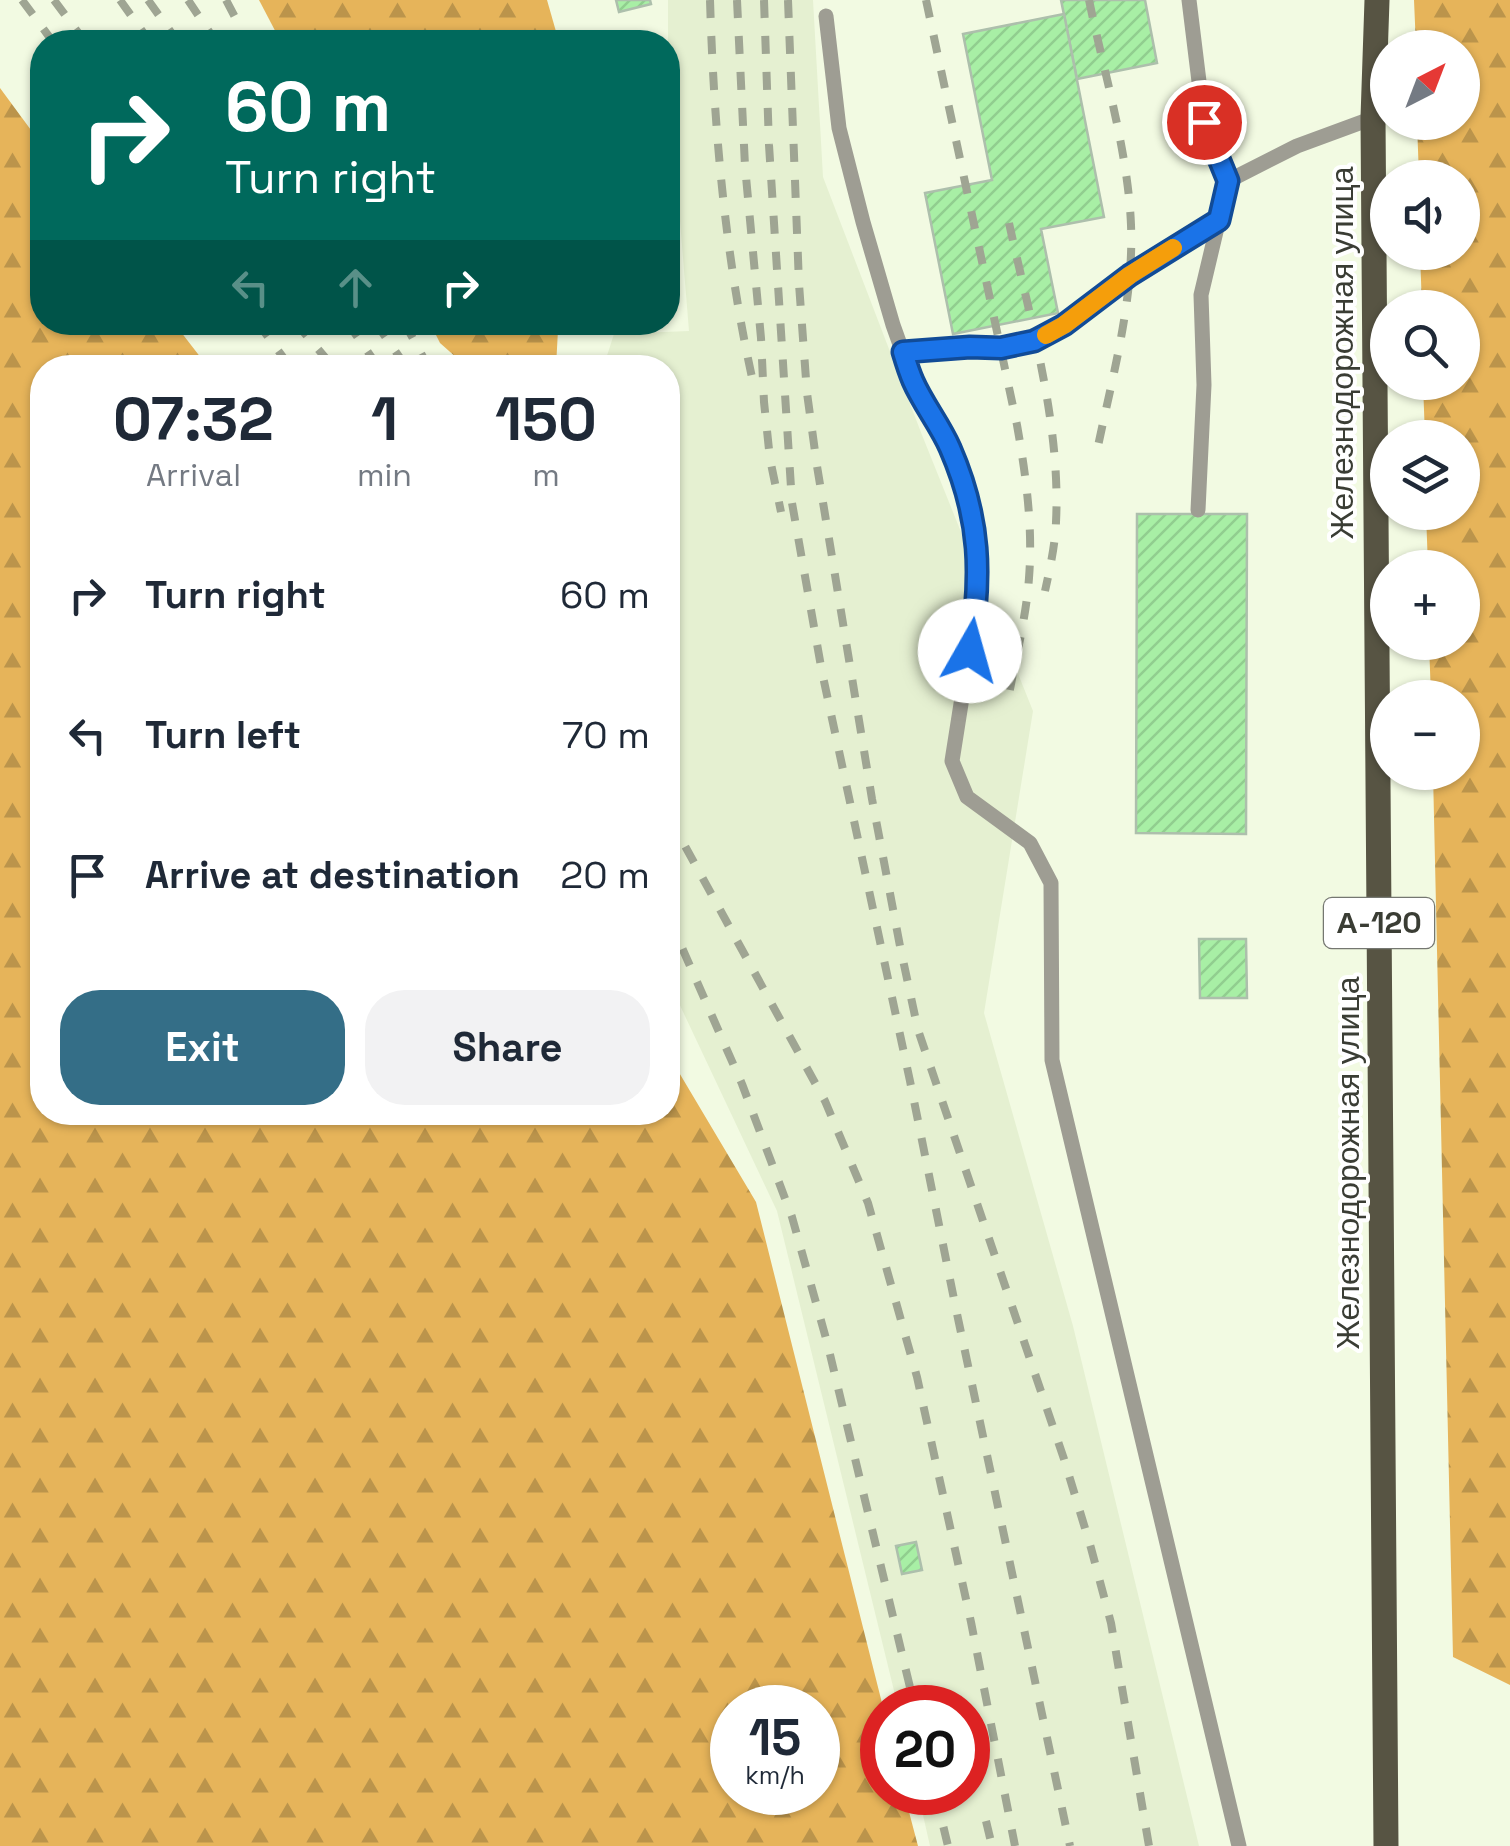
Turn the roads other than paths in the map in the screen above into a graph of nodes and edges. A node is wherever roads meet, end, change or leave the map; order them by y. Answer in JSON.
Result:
{"nodes":[{"id":1,"x":1189,"y":0,"type":"edge"},
{"id":2,"x":1376,"y":0,"type":"edge"},
{"id":3,"x":826,"y":16,"type":"dead end"},
{"id":4,"x":1375,"y":30,"type":"edge"},
{"id":5,"x":1370,"y":119,"type":"edge"},
{"id":6,"x":1373,"y":140,"type":"edge"},
{"id":7,"x":1228,"y":181,"type":"junction"},
{"id":8,"x":1219,"y":220,"type":"junction"},
{"id":9,"x":903,"y":352,"type":"junction"},
{"id":10,"x":1198,"y":510,"type":"dead end"},
{"id":11,"x":1239,"y":1846,"type":"edge"},
{"id":12,"x":1386,"y":1846,"type":"edge"}],
"edges":[{"from":1,"to":7,"type":"lane"},
{"from":2,"to":4,"type":"main road","name":"Железнодорожная улица","number":"А-120"},
{"from":3,"to":9,"type":"lane"},
{"from":5,"to":7,"type":"lane"},
{"from":6,"to":12,"type":"main road","name":"Железнодорожная улица","number":"А-120"},
{"from":7,"to":8,"type":"lane"},
{"from":8,"to":9,"type":"lane"},
{"from":8,"to":10,"type":"lane"},
{"from":9,"to":11,"type":"lane"}]}
